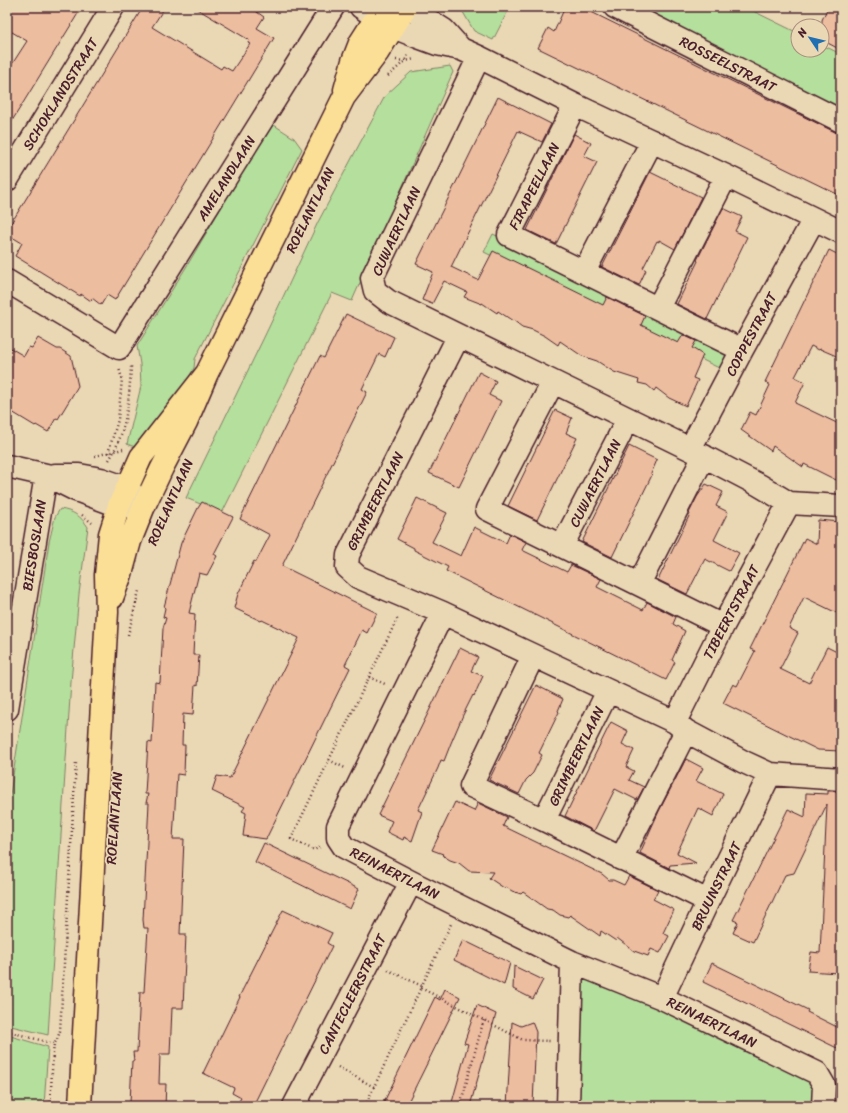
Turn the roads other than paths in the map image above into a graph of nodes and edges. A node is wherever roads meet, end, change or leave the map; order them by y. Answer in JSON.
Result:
{"nodes":[{"id":1,"x":113,"y":7,"type":"edge"},
{"id":2,"x":333,"y":7,"type":"edge"},
{"id":3,"x":407,"y":7,"type":"edge"},
{"id":4,"x":615,"y":7,"type":"edge"},
{"id":5,"x":378,"y":15,"type":"edge"},
{"id":6,"x":470,"y":53,"type":"junction"},
{"id":7,"x":575,"y":104,"type":"junction"},
{"id":8,"x":841,"y":121,"type":"edge"},
{"id":9,"x":652,"y":141,"type":"junction"},
{"id":10,"x":726,"y":176,"type":"junction"},
{"id":11,"x":7,"y":180,"type":"edge"},
{"id":12,"x":814,"y":219,"type":"junction"},
{"id":13,"x":841,"y":232,"type":"edge"},
{"id":14,"x":584,"y":272,"type":"junction"},
{"id":15,"x":7,"y":281,"type":"edge"},
{"id":16,"x":658,"y":308,"type":"junction"},
{"id":17,"x":458,"y":337,"type":"junction"},
{"id":18,"x":742,"y":350,"type":"junction"},
{"id":19,"x":207,"y":373,"type":"junction"},
{"id":20,"x":553,"y":382,"type":"junction"},
{"id":21,"x":628,"y":419,"type":"junction"},
{"id":22,"x":697,"y":453,"type":"junction"},
{"id":23,"x":7,"y":466,"type":"edge"},
{"id":24,"x":46,"y":475,"type":"junction"},
{"id":25,"x":123,"y":497,"type":"junction"},
{"id":26,"x":789,"y":503,"type":"junction"},
{"id":27,"x":144,"y":506,"type":"junction"},
{"id":28,"x":841,"y":506,"type":"edge"},
{"id":29,"x":562,"y":546,"type":"junction"},
{"id":30,"x":639,"y":584,"type":"junction"},
{"id":31,"x":107,"y":612,"type":"junction"},
{"id":32,"x":443,"y":613,"type":"junction"},
{"id":33,"x":723,"y":626,"type":"junction"},
{"id":34,"x":533,"y":656,"type":"junction"},
{"id":35,"x":608,"y":691,"type":"junction"},
{"id":36,"x":7,"y":709,"type":"edge"},
{"id":37,"x":681,"y":726,"type":"junction"},
{"id":38,"x":770,"y":774,"type":"junction"},
{"id":39,"x":841,"y":779,"type":"edge"},
{"id":40,"x":544,"y":820,"type":"junction"},
{"id":41,"x":621,"y":859,"type":"junction"},
{"id":42,"x":411,"y":882,"type":"junction"},
{"id":43,"x":708,"y":901,"type":"junction"},
{"id":44,"x":572,"y":962,"type":"junction"},
{"id":45,"x":662,"y":998,"type":"junction"},
{"id":46,"x":80,"y":1106,"type":"edge"},
{"id":47,"x":294,"y":1106,"type":"edge"},
{"id":48,"x":568,"y":1106,"type":"edge"},
{"id":49,"x":823,"y":1106,"type":"edge"}],
"edges":[{"from":1,"to":11,"type":"street","name":"SCHOKLANDSTRAAT"},
{"from":2,"to":15,"type":"street","name":"AMELANDLAAN"},
{"from":3,"to":5,"type":"main road","name":"ROELANTLAAN"},
{"from":3,"to":6,"type":"street"},
{"from":4,"to":8,"type":"street","name":"ROSSEELSTRAAT"},
{"from":5,"to":6,"type":"street"},
{"from":5,"to":19,"type":"main road","name":"ROELANTLAAN"},
{"from":6,"to":7,"type":"street"},
{"from":6,"to":17,"type":"street","name":"CUWAERTLAAN"},
{"from":7,"to":9,"type":"street"},
{"from":7,"to":14,"type":"street","name":"FIRAPEELLAAN"},
{"from":9,"to":10,"type":"street"},
{"from":9,"to":14,"type":"street"},
{"from":10,"to":12,"type":"street"},
{"from":10,"to":16,"type":"street"},
{"from":12,"to":13,"type":"street"},
{"from":12,"to":18,"type":"street","name":"COPPESTRAAT"},
{"from":14,"to":16,"type":"street","name":"FIRAPEELLAAN"},
{"from":16,"to":18,"type":"street","name":"FIRAPEELLAAN"},
{"from":17,"to":20,"type":"street","name":"CUWAERTLAAN"},
{"from":17,"to":32,"type":"street","name":"GRIMBEERTLAAN"},
{"from":18,"to":22,"type":"street","name":"COPPESTRAAT"},
{"from":19,"to":25,"type":"main road","name":"ROELANTLAAN"},
{"from":19,"to":27,"type":"main road","name":"ROELANTLAAN"},
{"from":20,"to":21,"type":"street","name":"CUWAERTLAAN"},
{"from":20,"to":29,"type":"street"},
{"from":21,"to":22,"type":"street","name":"CUWAERTLAAN"},
{"from":21,"to":29,"type":"street","name":"CUWAERTLAAN"},
{"from":22,"to":26,"type":"street","name":"CUWAERTLAAN"},
{"from":22,"to":30,"type":"street"},
{"from":23,"to":24,"type":"street"},
{"from":24,"to":25,"type":"street"},
{"from":24,"to":36,"type":"street","name":"BIESBOSLAAN"},
{"from":25,"to":27,"type":"street"},
{"from":25,"to":31,"type":"main road","name":"ROELANTLAAN"},
{"from":26,"to":28,"type":"street","name":"CUWAERTLAAN"},
{"from":26,"to":33,"type":"street","name":"TIBEERTSTRAAT"},
{"from":27,"to":31,"type":"main road","name":"ROELANTLAAN"},
{"from":29,"to":30,"type":"street"},
{"from":30,"to":33,"type":"street"},
{"from":31,"to":46,"type":"main road","name":"ROELANTLAAN"},
{"from":32,"to":34,"type":"street","name":"GRIMBEERTLAAN"},
{"from":32,"to":42,"type":"street","name":"REINAERTLAAN"},
{"from":33,"to":37,"type":"street","name":"TIBEERTSTRAAT"},
{"from":34,"to":35,"type":"street","name":"GRIMBEERTLAAN"},
{"from":34,"to":40,"type":"street","name":"GRIMBEERTLAAN"},
{"from":35,"to":37,"type":"street","name":"GRIMBEERTLAAN"},
{"from":35,"to":40,"type":"street","name":"GRIMBEERTLAAN"},
{"from":37,"to":38,"type":"street","name":"GRIMBEERTLAAN"},
{"from":37,"to":41,"type":"street"},
{"from":38,"to":39,"type":"street","name":"GRIMBEERTLAAN"},
{"from":38,"to":43,"type":"street","name":"BRUUNSTRAAT"},
{"from":40,"to":41,"type":"street","name":"GRIMBEERTLAAN"},
{"from":41,"to":43,"type":"street","name":"GRIMBEERTLAAN"},
{"from":42,"to":44,"type":"street","name":"REINAERTLAAN"},
{"from":42,"to":47,"type":"street","name":"CANTECLEERSTRAAT"},
{"from":43,"to":45,"type":"street","name":"BRUUNSTRAAT"},
{"from":44,"to":45,"type":"street","name":"REINAERTLAAN"},
{"from":44,"to":48,"type":"street"},
{"from":45,"to":49,"type":"street","name":"REINAERTLAAN"}]}
